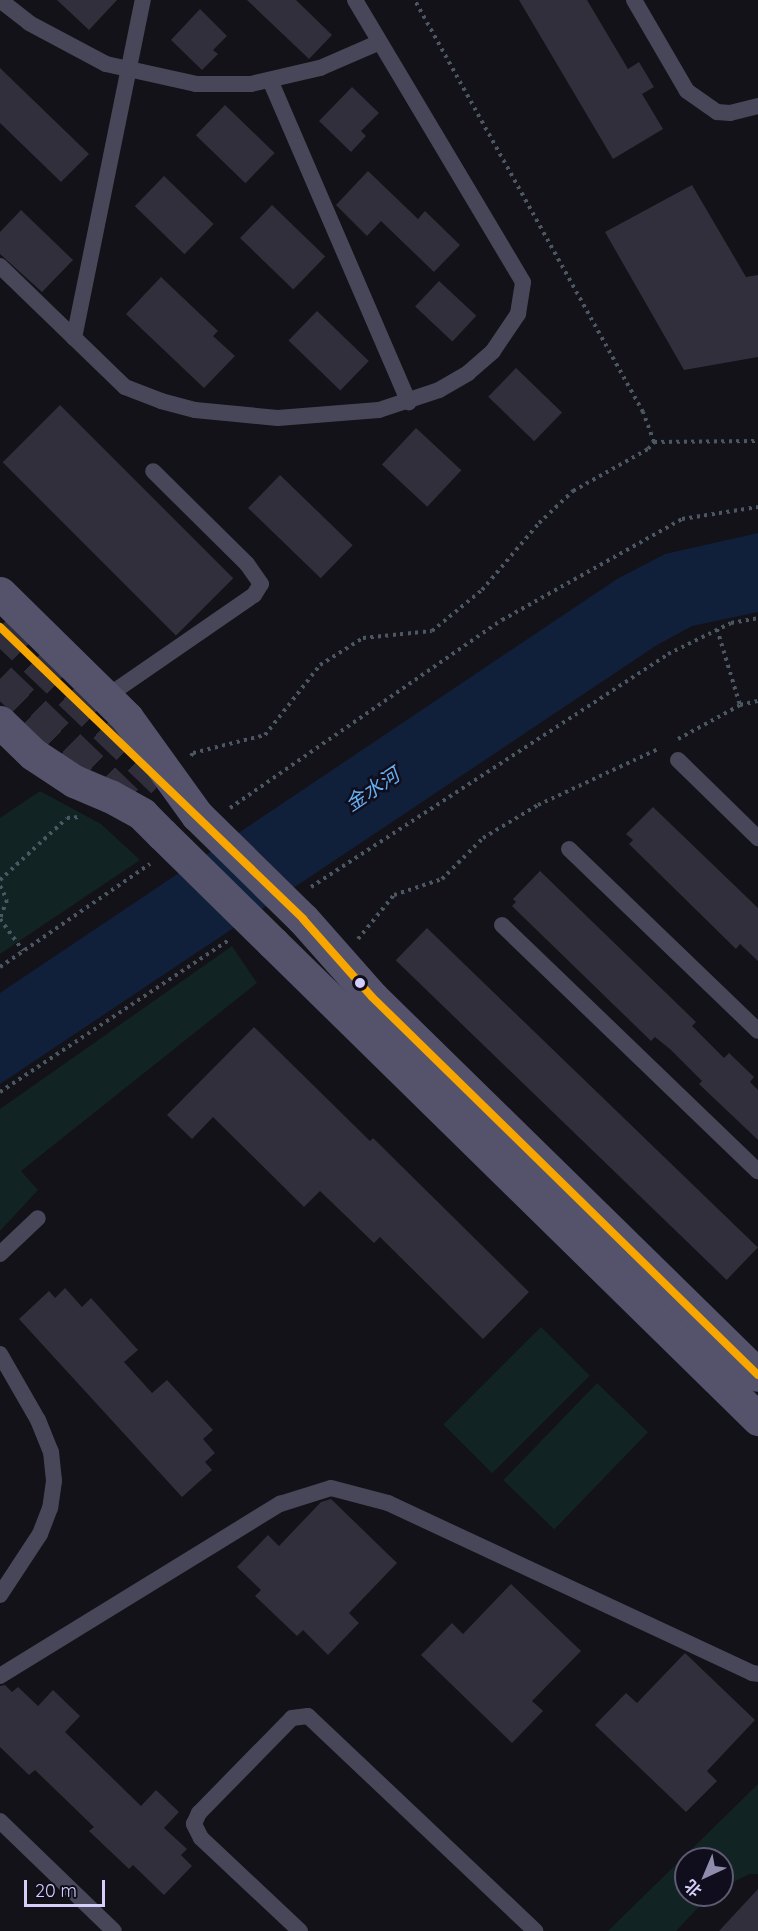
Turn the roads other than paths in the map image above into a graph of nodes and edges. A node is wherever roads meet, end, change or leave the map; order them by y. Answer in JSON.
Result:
{"nodes":[{"id":1,"x":0,"y":0,"type":"edge"},
{"id":2,"x":143,"y":0,"type":"edge"},
{"id":3,"x":355,"y":0,"type":"edge"},
{"id":4,"x":634,"y":0,"type":"edge"},
{"id":5,"x":380,"y":42,"type":"junction"},
{"id":6,"x":127,"y":69,"type":"junction"},
{"id":7,"x":270,"y":80,"type":"junction"},
{"id":8,"x":758,"y":106,"type":"edge"},
{"id":9,"x":0,"y":266,"type":"edge"},
{"id":10,"x":74,"y":338,"type":"junction"},
{"id":11,"x":409,"y":402,"type":"junction"},
{"id":12,"x":153,"y":471,"type":"dead end"},
{"id":13,"x":0,"y":593,"type":"edge"},
{"id":14,"x":106,"y":697,"type":"junction"},
{"id":15,"x":0,"y":722,"type":"edge"},
{"id":16,"x":678,"y":760,"type":"dead end"},
{"id":17,"x":758,"y":838,"type":"edge"},
{"id":18,"x":569,"y":849,"type":"dead end"},
{"id":19,"x":502,"y":925,"type":"dead end"},
{"id":20,"x":758,"y":1031,"type":"edge"},
{"id":21,"x":758,"y":1171,"type":"edge"},
{"id":22,"x":38,"y":1218,"type":"dead end"},
{"id":23,"x":0,"y":1254,"type":"edge"},
{"id":24,"x":0,"y":1354,"type":"edge"},
{"id":25,"x":758,"y":1376,"type":"edge"},
{"id":26,"x":758,"y":1419,"type":"edge"},
{"id":27,"x":0,"y":1595,"type":"edge"},
{"id":28,"x":758,"y":1674,"type":"edge"},
{"id":29,"x":0,"y":1676,"type":"edge"},
{"id":30,"x":0,"y":1821,"type":"edge"},
{"id":31,"x":114,"y":1931,"type":"edge"},
{"id":32,"x":300,"y":1931,"type":"edge"},
{"id":33,"x":535,"y":1931,"type":"edge"}],
"edges":[{"from":1,"to":6,"type":"lane"},
{"from":2,"to":6,"type":"lane"},
{"from":3,"to":5,"type":"lane"},
{"from":4,"to":8,"type":"lane"},
{"from":5,"to":7,"type":"lane"},
{"from":5,"to":11,"type":"lane"},
{"from":6,"to":7,"type":"lane"},
{"from":6,"to":10,"type":"lane"},
{"from":7,"to":11,"type":"lane"},
{"from":9,"to":10,"type":"lane"},
{"from":10,"to":11,"type":"lane"},
{"from":12,"to":14,"type":"lane"},
{"from":13,"to":14,"type":"street"},
{"from":14,"to":25,"type":"street","bridge":true},
{"from":15,"to":26,"type":"street","bridge":true},
{"from":16,"to":17,"type":"lane"},
{"from":18,"to":20,"type":"lane"},
{"from":19,"to":21,"type":"lane"},
{"from":22,"to":23,"type":"lane"},
{"from":24,"to":27,"type":"lane"},
{"from":28,"to":29,"type":"lane"},
{"from":30,"to":31,"type":"lane"},
{"from":32,"to":33,"type":"lane"}]}
